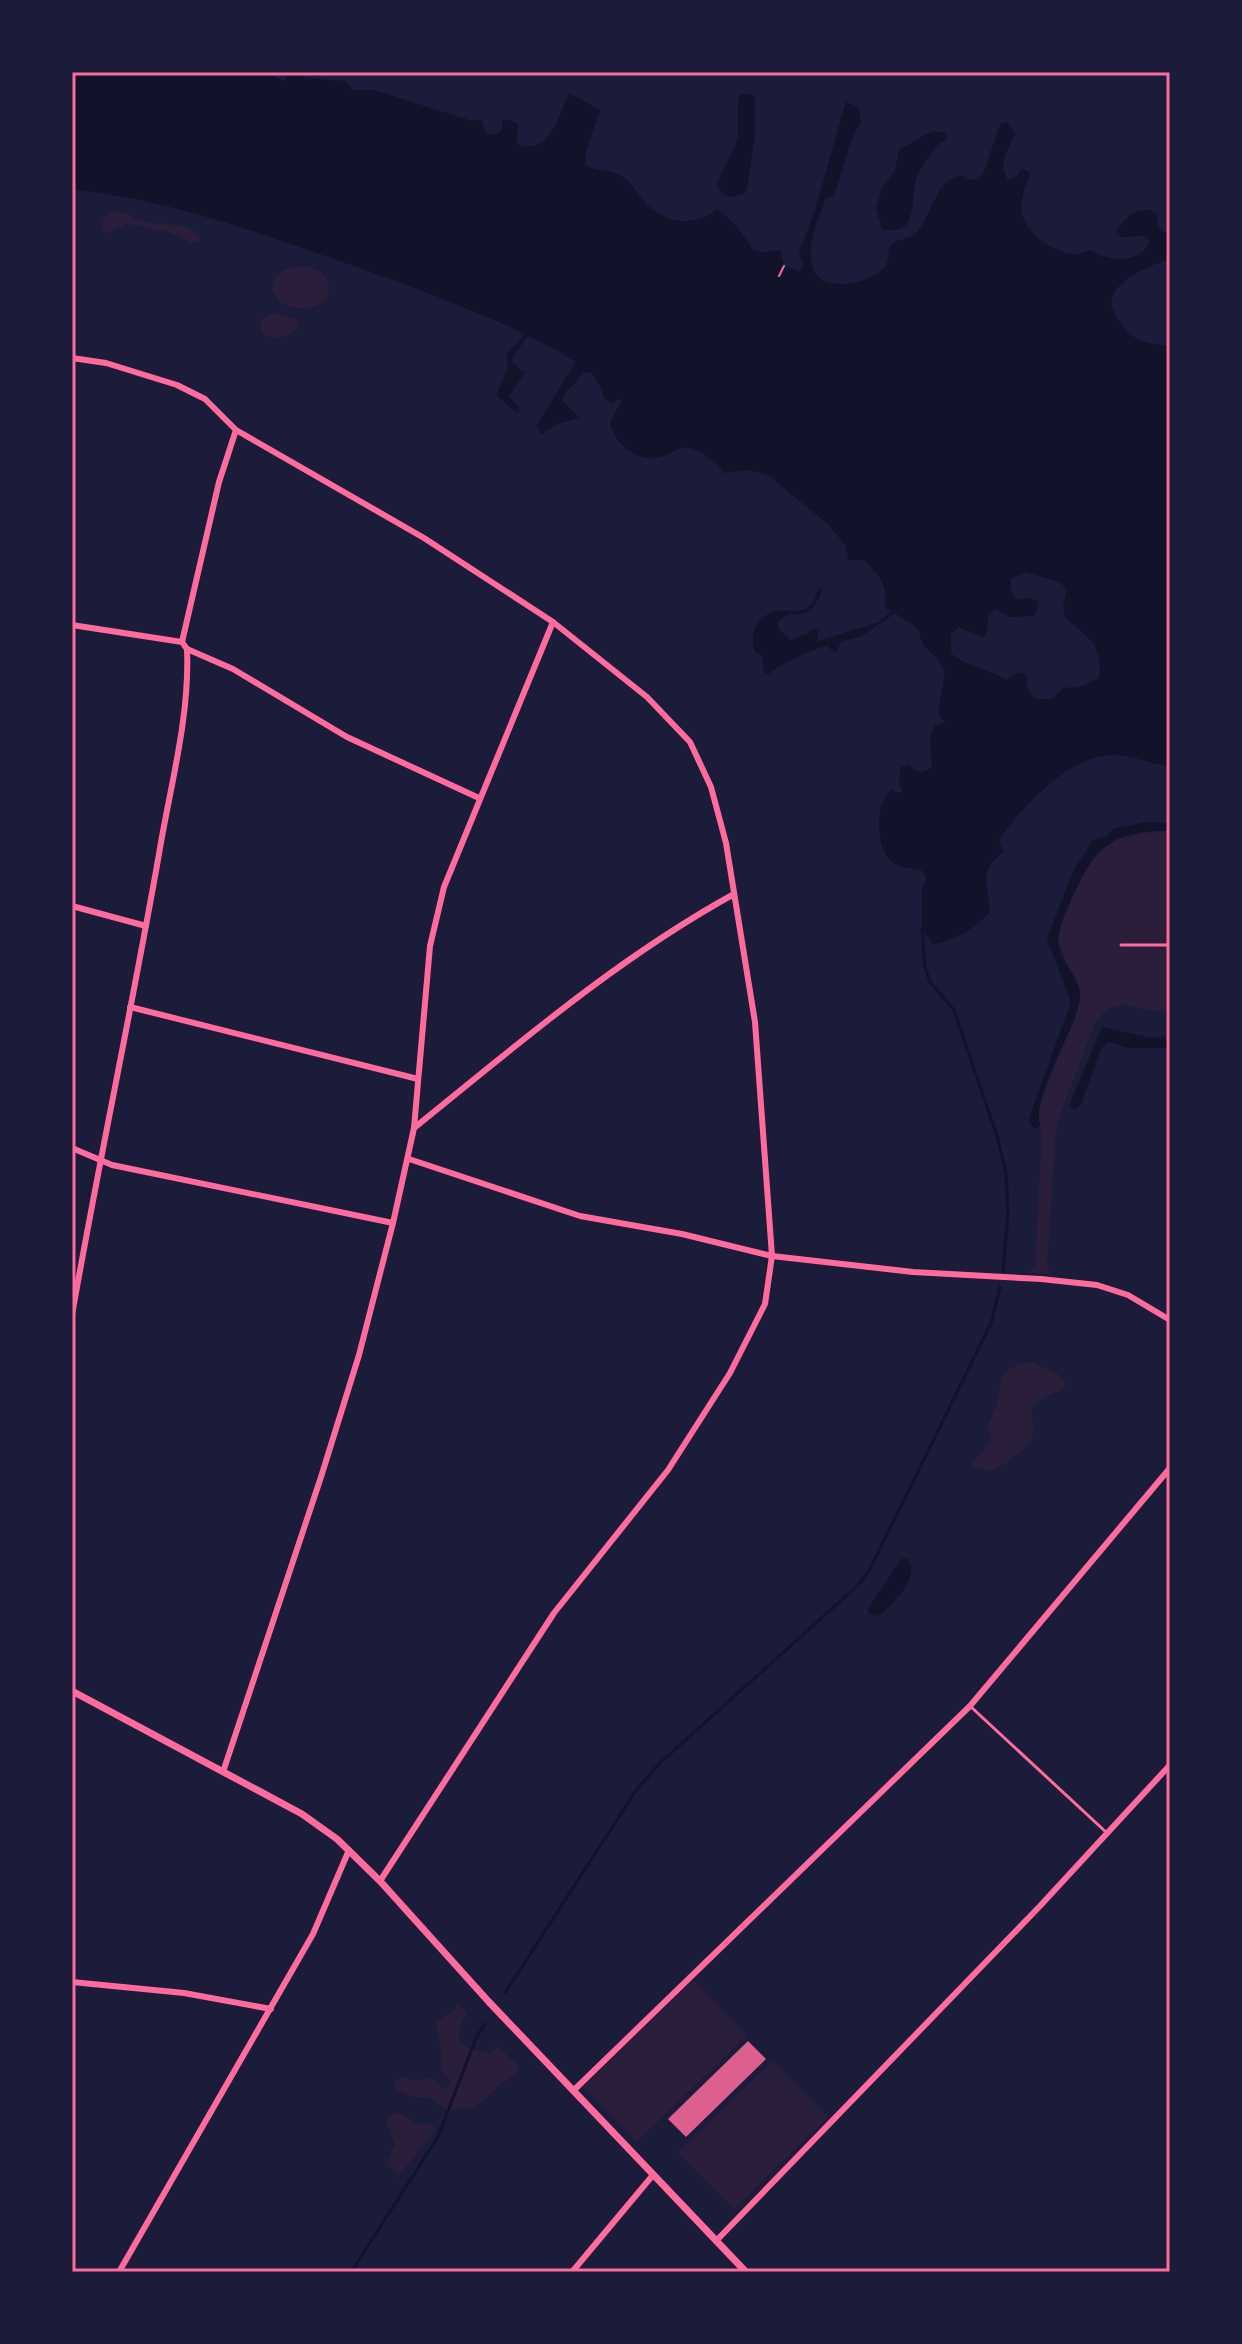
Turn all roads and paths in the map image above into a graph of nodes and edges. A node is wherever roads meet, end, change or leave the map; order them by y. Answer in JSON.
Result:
{"nodes":[{"id":1,"x":784,"y":266,"type":"dead end"},
{"id":2,"x":779,"y":276,"type":"dead end"},
{"id":3,"x":72,"y":358,"type":"edge"},
{"id":4,"x":236,"y":430,"type":"junction"},
{"id":5,"x":553,"y":622,"type":"junction"},
{"id":6,"x":72,"y":625,"type":"edge"},
{"id":7,"x":182,"y":642,"type":"junction"},
{"id":8,"x":187,"y":649,"type":"junction"},
{"id":9,"x":479,"y":798,"type":"junction"},
{"id":10,"x":734,"y":894,"type":"junction"},
{"id":11,"x":72,"y":906,"type":"edge"},
{"id":12,"x":146,"y":926,"type":"junction"},
{"id":13,"x":1121,"y":945,"type":"dead end"},
{"id":14,"x":1170,"y":945,"type":"edge"},
{"id":15,"x":130,"y":1007,"type":"junction"},
{"id":16,"x":418,"y":1079,"type":"junction"},
{"id":17,"x":414,"y":1128,"type":"junction"},
{"id":18,"x":72,"y":1148,"type":"edge"},
{"id":19,"x":100,"y":1158,"type":"junction"},
{"id":20,"x":409,"y":1159,"type":"junction"},
{"id":21,"x":393,"y":1223,"type":"junction"},
{"id":22,"x":772,"y":1256,"type":"junction"},
{"id":23,"x":72,"y":1315,"type":"edge"},
{"id":24,"x":1170,"y":1320,"type":"edge"},
{"id":25,"x":1170,"y":1468,"type":"edge"},
{"id":26,"x":72,"y":1691,"type":"edge"},
{"id":27,"x":970,"y":1706,"type":"junction"},
{"id":28,"x":1170,"y":1765,"type":"edge"},
{"id":29,"x":223,"y":1772,"type":"junction"},
{"id":30,"x":1107,"y":1833,"type":"junction"},
{"id":31,"x":349,"y":1850,"type":"junction"},
{"id":32,"x":380,"y":1881,"type":"junction"},
{"id":33,"x":72,"y":1982,"type":"edge"},
{"id":34,"x":271,"y":2009,"type":"junction"},
{"id":35,"x":574,"y":2090,"type":"junction"},
{"id":36,"x":653,"y":2175,"type":"junction"},
{"id":37,"x":716,"y":2241,"type":"junction"},
{"id":38,"x":119,"y":2272,"type":"edge"},
{"id":39,"x":572,"y":2272,"type":"edge"},
{"id":40,"x":746,"y":2272,"type":"edge"}],
"edges":[{"from":1,"to":2,"type":"path"},
{"from":3,"to":4,"type":"street"},
{"from":4,"to":5,"type":"street"},
{"from":4,"to":7,"type":"street"},
{"from":5,"to":9,"type":"street"},
{"from":5,"to":10,"type":"street"},
{"from":6,"to":7,"type":"street"},
{"from":7,"to":8,"type":"street"},
{"from":8,"to":9,"type":"street"},
{"from":8,"to":12,"type":"street"},
{"from":9,"to":16,"type":"street"},
{"from":10,"to":17,"type":"street"},
{"from":10,"to":22,"type":"street"},
{"from":11,"to":12,"type":"street"},
{"from":12,"to":15,"type":"street"},
{"from":13,"to":14,"type":"lane"},
{"from":15,"to":16,"type":"street"},
{"from":15,"to":19,"type":"street"},
{"from":16,"to":17,"type":"street"},
{"from":17,"to":20,"type":"street"},
{"from":18,"to":19,"type":"street"},
{"from":19,"to":21,"type":"street"},
{"from":19,"to":23,"type":"street"},
{"from":20,"to":21,"type":"street"},
{"from":20,"to":22,"type":"street"},
{"from":21,"to":29,"type":"street"},
{"from":22,"to":24,"type":"street"},
{"from":22,"to":32,"type":"street"},
{"from":25,"to":27,"type":"street"},
{"from":26,"to":29,"type":"street"},
{"from":27,"to":30,"type":"lane"},
{"from":27,"to":35,"type":"street"},
{"from":28,"to":30,"type":"street"},
{"from":29,"to":31,"type":"street"},
{"from":30,"to":37,"type":"street"},
{"from":31,"to":32,"type":"street"},
{"from":31,"to":34,"type":"street"},
{"from":32,"to":35,"type":"street"},
{"from":33,"to":34,"type":"street"},
{"from":34,"to":38,"type":"street"},
{"from":35,"to":36,"type":"street"},
{"from":36,"to":37,"type":"street"},
{"from":36,"to":39,"type":"street"},
{"from":37,"to":40,"type":"street"}]}
